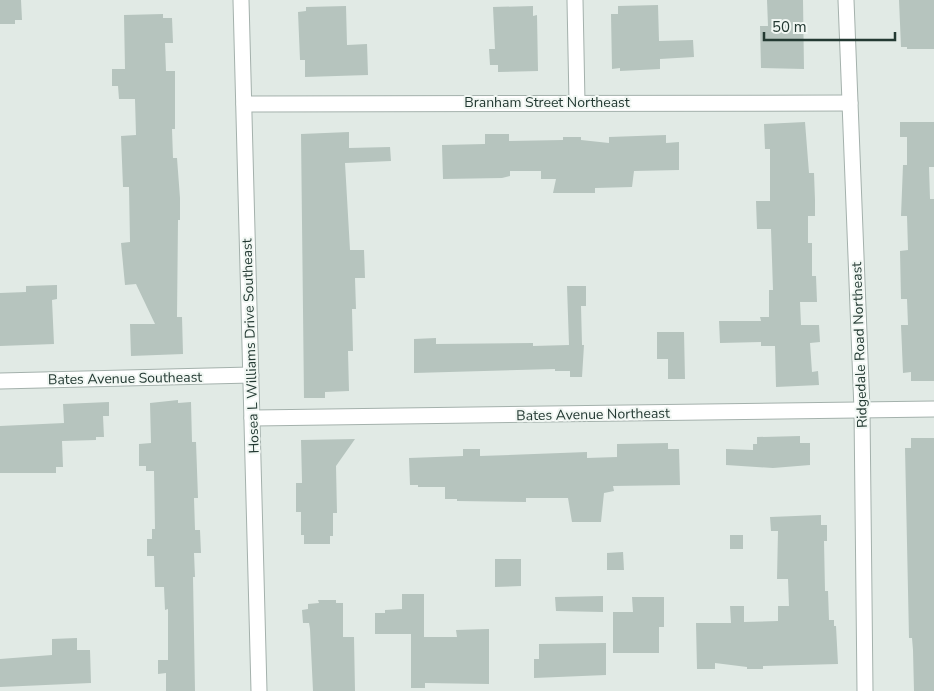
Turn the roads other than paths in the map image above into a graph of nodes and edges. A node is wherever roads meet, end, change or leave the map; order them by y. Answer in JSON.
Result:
{"nodes":[{"id":1,"x":241,"y":0,"type":"edge"},
{"id":2,"x":575,"y":0,"type":"edge"},
{"id":3,"x":846,"y":0,"type":"edge"},
{"id":4,"x":577,"y":102,"type":"junction"},
{"id":5,"x":850,"y":102,"type":"junction"},
{"id":6,"x":244,"y":104,"type":"junction"},
{"id":7,"x":251,"y":374,"type":"junction"},
{"id":8,"x":0,"y":381,"type":"edge"},
{"id":9,"x":934,"y":409,"type":"edge"},
{"id":10,"x":862,"y":410,"type":"junction"},
{"id":11,"x":252,"y":418,"type":"junction"},
{"id":12,"x":259,"y":691,"type":"edge"},
{"id":13,"x":866,"y":691,"type":"edge"}],
"edges":[{"from":1,"to":6,"type":"street","name":"Hosea L Williams Drive Southeast"},
{"from":2,"to":4,"type":"street"},
{"from":3,"to":5,"type":"street","name":"Ridgedale Road Northeast"},
{"from":4,"to":5,"type":"street","name":"Branham Street Northeast"},
{"from":4,"to":6,"type":"street","name":"Branham Street Northeast"},
{"from":5,"to":10,"type":"street","name":"Ridgedale Road Northeast"},
{"from":6,"to":7,"type":"street","name":"Hosea L Williams Drive Southeast"},
{"from":7,"to":8,"type":"street","name":"Bates Avenue Southeast"},
{"from":7,"to":11,"type":"street","name":"Hosea L Williams Drive Southeast"},
{"from":9,"to":10,"type":"street","name":"Bates Avenue Northeast"},
{"from":10,"to":11,"type":"street","name":"Bates Avenue Northeast"},
{"from":10,"to":13,"type":"street","name":"Ridgedale Road Northeast"},
{"from":11,"to":12,"type":"street","name":"Hosea L Williams Drive Southeast"}]}
